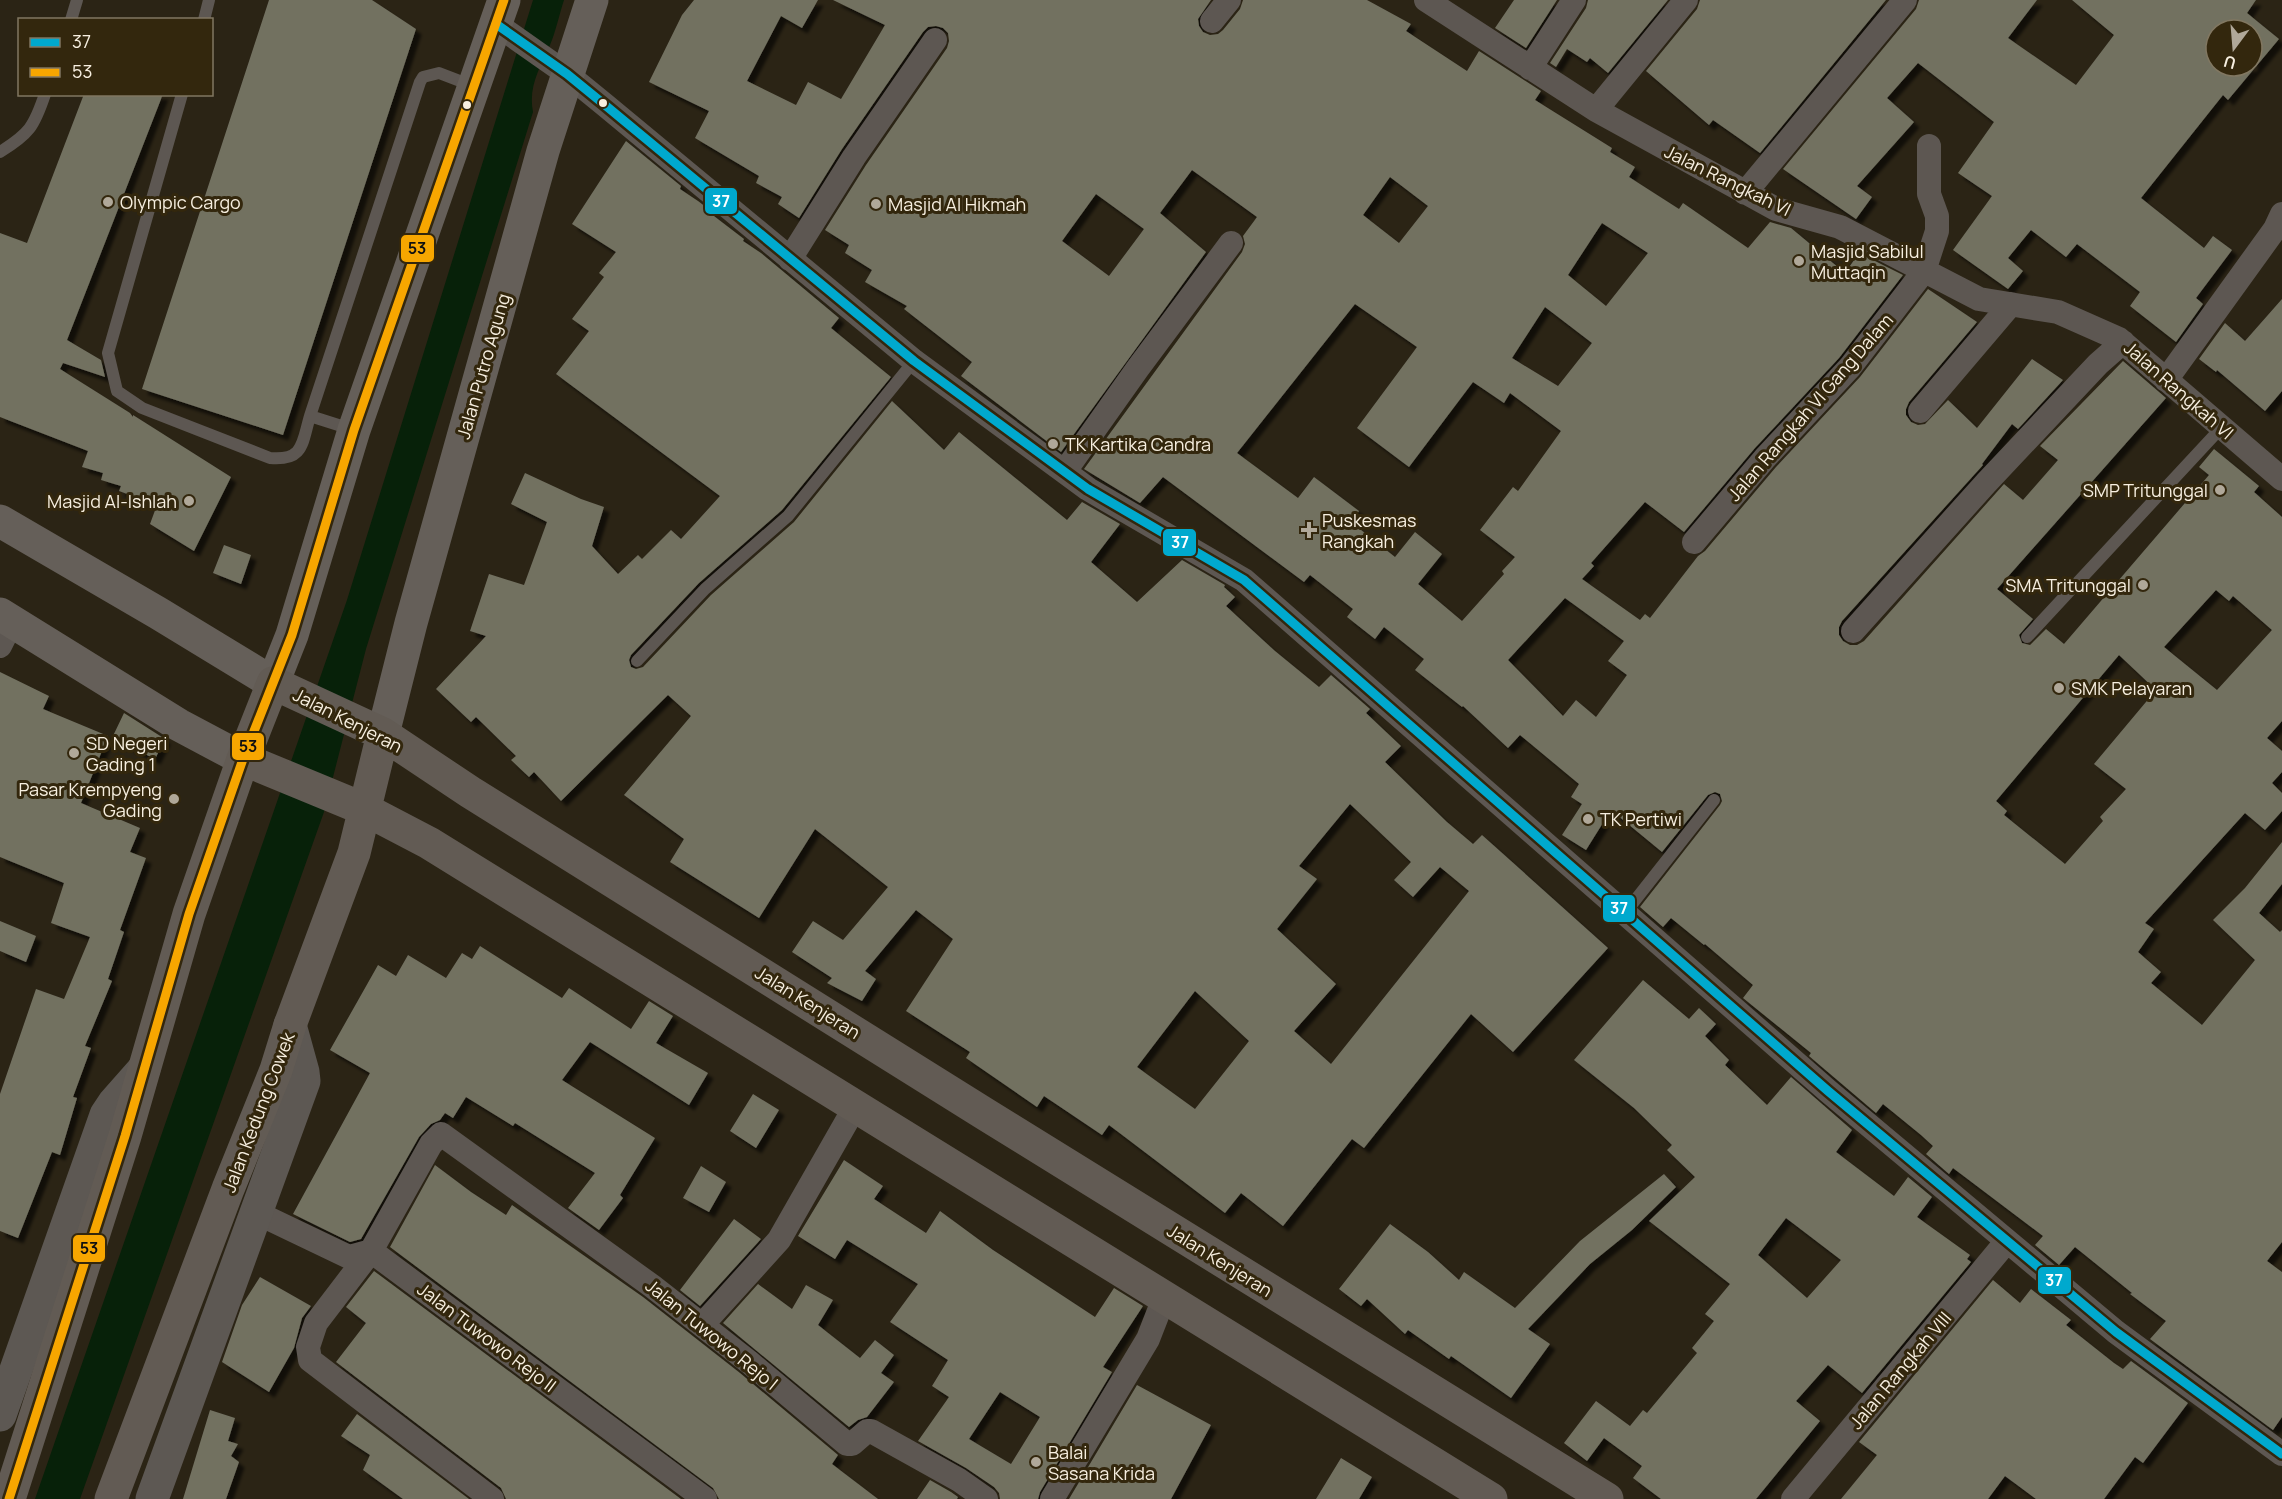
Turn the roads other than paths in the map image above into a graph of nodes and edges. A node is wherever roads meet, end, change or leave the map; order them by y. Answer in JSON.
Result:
{"nodes":[{"id":1,"x":77,"y":0,"type":"edge"},
{"id":2,"x":209,"y":0,"type":"edge"},
{"id":3,"x":592,"y":0,"type":"edge"},
{"id":4,"x":1229,"y":0,"type":"edge"},
{"id":5,"x":1426,"y":0,"type":"edge"},
{"id":6,"x":1574,"y":0,"type":"edge"},
{"id":7,"x":1686,"y":0,"type":"edge"},
{"id":8,"x":1905,"y":0,"type":"edge"},
{"id":9,"x":72,"y":18,"type":"edge"},
{"id":10,"x":204,"y":18,"type":"edge"},
{"id":11,"x":504,"y":20,"type":"edge"},
{"id":12,"x":1212,"y":21,"type":"dead end"},
{"id":13,"x":935,"y":40,"type":"dead end"},
{"id":14,"x":1530,"y":68,"type":"junction"},
{"id":15,"x":561,"y":70,"type":"junction"},
{"id":16,"x":475,"y":87,"type":"junction"},
{"id":17,"x":44,"y":96,"type":"edge"},
{"id":18,"x":181,"y":96,"type":"edge"},
{"id":19,"x":1596,"y":110,"type":"junction"},
{"id":20,"x":1929,"y":146,"type":"dead end"},
{"id":21,"x":0,"y":152,"type":"edge"},
{"id":22,"x":1745,"y":193,"type":"junction"},
{"id":23,"x":2282,"y":214,"type":"edge"},
{"id":24,"x":1231,"y":243,"type":"dead end"},
{"id":25,"x":790,"y":259,"type":"junction"},
{"id":26,"x":1924,"y":271,"type":"junction"},
{"id":27,"x":2011,"y":304,"type":"junction"},
{"id":28,"x":2123,"y":342,"type":"junction"},
{"id":29,"x":914,"y":361,"type":"junction"},
{"id":30,"x":2166,"y":380,"type":"junction"},
{"id":31,"x":1920,"y":411,"type":"dead end"},
{"id":32,"x":310,"y":416,"type":"junction"},
{"id":33,"x":2222,"y":428,"type":"junction"},
{"id":34,"x":354,"y":430,"type":"junction"},
{"id":35,"x":1065,"y":471,"type":"junction"},
{"id":36,"x":2282,"y":478,"type":"edge"},
{"id":37,"x":0,"y":521,"type":"edge"},
{"id":38,"x":1694,"y":542,"type":"dead end"},
{"id":39,"x":4,"y":627,"type":"edge"},
{"id":40,"x":1853,"y":631,"type":"dead end"},
{"id":41,"x":2027,"y":637,"type":"dead end"},
{"id":42,"x":637,"y":661,"type":"dead end"},
{"id":43,"x":284,"y":688,"type":"junction"},
{"id":44,"x":374,"y":730,"type":"junction"},
{"id":45,"x":254,"y":764,"type":"junction"},
{"id":46,"x":1714,"y":800,"type":"dead end"},
{"id":47,"x":354,"y":805,"type":"junction"},
{"id":48,"x":1625,"y":913,"type":"junction"},
{"id":49,"x":290,"y":1025,"type":"junction"},
{"id":50,"x":144,"y":1069,"type":"junction"},
{"id":51,"x":855,"y":1107,"type":"junction"},
{"id":52,"x":255,"y":1212,"type":"junction"},
{"id":53,"x":2007,"y":1241,"type":"junction"},
{"id":54,"x":370,"y":1251,"type":"junction"},
{"id":55,"x":1164,"y":1298,"type":"junction"},
{"id":56,"x":702,"y":1325,"type":"junction"},
{"id":57,"x":0,"y":1415,"type":"edge"},
{"id":58,"x":2282,"y":1454,"type":"edge"},
{"id":59,"x":9,"y":1499,"type":"edge"},
{"id":60,"x":111,"y":1499,"type":"edge"},
{"id":61,"x":152,"y":1499,"type":"edge"},
{"id":62,"x":492,"y":1499,"type":"edge"},
{"id":63,"x":705,"y":1499,"type":"edge"},
{"id":64,"x":986,"y":1499,"type":"edge"},
{"id":65,"x":1052,"y":1499,"type":"edge"},
{"id":66,"x":1491,"y":1499,"type":"edge"},
{"id":67,"x":1607,"y":1499,"type":"edge"},
{"id":68,"x":1793,"y":1499,"type":"edge"}],
"edges":[{"from":1,"to":9,"type":"lane"},
{"from":2,"to":10,"type":"lane"},
{"from":3,"to":15,"type":"main road","name":"Jalan Putro Agung"},
{"from":4,"to":12,"type":"street"},
{"from":5,"to":14,"type":"street","name":"Jalan Rangkah VI"},
{"from":6,"to":14,"type":"street"},
{"from":7,"to":19,"type":"street"},
{"from":8,"to":22,"type":"street"},
{"from":11,"to":15,"type":"street"},
{"from":11,"to":16,"type":"main road"},
{"from":13,"to":25,"type":"street"},
{"from":14,"to":19,"type":"street","name":"Jalan Rangkah VI"},
{"from":15,"to":25,"type":"street"},
{"from":15,"to":44,"type":"main road","name":"Jalan Putro Agung"},
{"from":16,"to":32,"type":"lane"},
{"from":16,"to":34,"type":"main road"},
{"from":17,"to":21,"type":"lane"},
{"from":18,"to":32,"type":"lane"},
{"from":19,"to":22,"type":"street","name":"Jalan Rangkah VI"},
{"from":20,"to":26,"type":"street","name":"Jalan Rangkah VI Gang Dalam"},
{"from":22,"to":26,"type":"street","name":"Jalan Rangkah VI"},
{"from":23,"to":30,"type":"street"},
{"from":24,"to":35,"type":"street"},
{"from":25,"to":29,"type":"street"},
{"from":26,"to":27,"type":"street","name":"Jalan Rangkah VI"},
{"from":26,"to":38,"type":"street","name":"Jalan Rangkah VI Gang Dalam"},
{"from":27,"to":28,"type":"street","name":"Jalan Rangkah VI"},
{"from":27,"to":31,"type":"street"},
{"from":28,"to":30,"type":"street","name":"Jalan Rangkah VI"},
{"from":28,"to":40,"type":"street"},
{"from":29,"to":35,"type":"street"},
{"from":29,"to":42,"type":"lane"},
{"from":30,"to":33,"type":"street","name":"Jalan Rangkah VI"},
{"from":32,"to":34,"type":"lane"},
{"from":33,"to":36,"type":"street","name":"Jalan Rangkah VI"},
{"from":33,"to":41,"type":"lane"},
{"from":34,"to":43,"type":"main road"},
{"from":35,"to":48,"type":"street"},
{"from":37,"to":43,"type":"main road","name":"Jalan Kenjeran"},
{"from":39,"to":45,"type":"main road"},
{"from":43,"to":44,"type":"highway","name":"Jalan Kenjeran"},
{"from":43,"to":45,"type":"highway"},
{"from":44,"to":47,"type":"highway"},
{"from":44,"to":67,"type":"highway","name":"Jalan Kenjeran"},
{"from":45,"to":47,"type":"highway"},
{"from":45,"to":50,"type":"highway"},
{"from":46,"to":48,"type":"lane"},
{"from":47,"to":49,"type":"highway"},
{"from":47,"to":51,"type":"highway"},
{"from":48,"to":53,"type":"street"},
{"from":49,"to":52,"type":"main road","name":"Jalan Kedung Cowek"},
{"from":49,"to":60,"type":"highway","name":"Jalan Kedung Cowek"},
{"from":50,"to":57,"type":"main road"},
{"from":50,"to":59,"type":"highway"},
{"from":51,"to":55,"type":"highway"},
{"from":51,"to":56,"type":"street"},
{"from":52,"to":54,"type":"street"},
{"from":52,"to":61,"type":"main road","name":"Jalan Kedung Cowek"},
{"from":53,"to":58,"type":"street"},
{"from":53,"to":68,"type":"street","name":"Jalan Rangkah VIII"},
{"from":54,"to":56,"type":"street","name":"Jalan Tuwowo Rejo I"},
{"from":54,"to":62,"type":"street"},
{"from":54,"to":63,"type":"street","name":"Jalan Tuwowo Rejo II"},
{"from":55,"to":65,"type":"street"},
{"from":55,"to":66,"type":"highway"},
{"from":56,"to":64,"type":"street","name":"Jalan Tuwowo Rejo I"}]}
